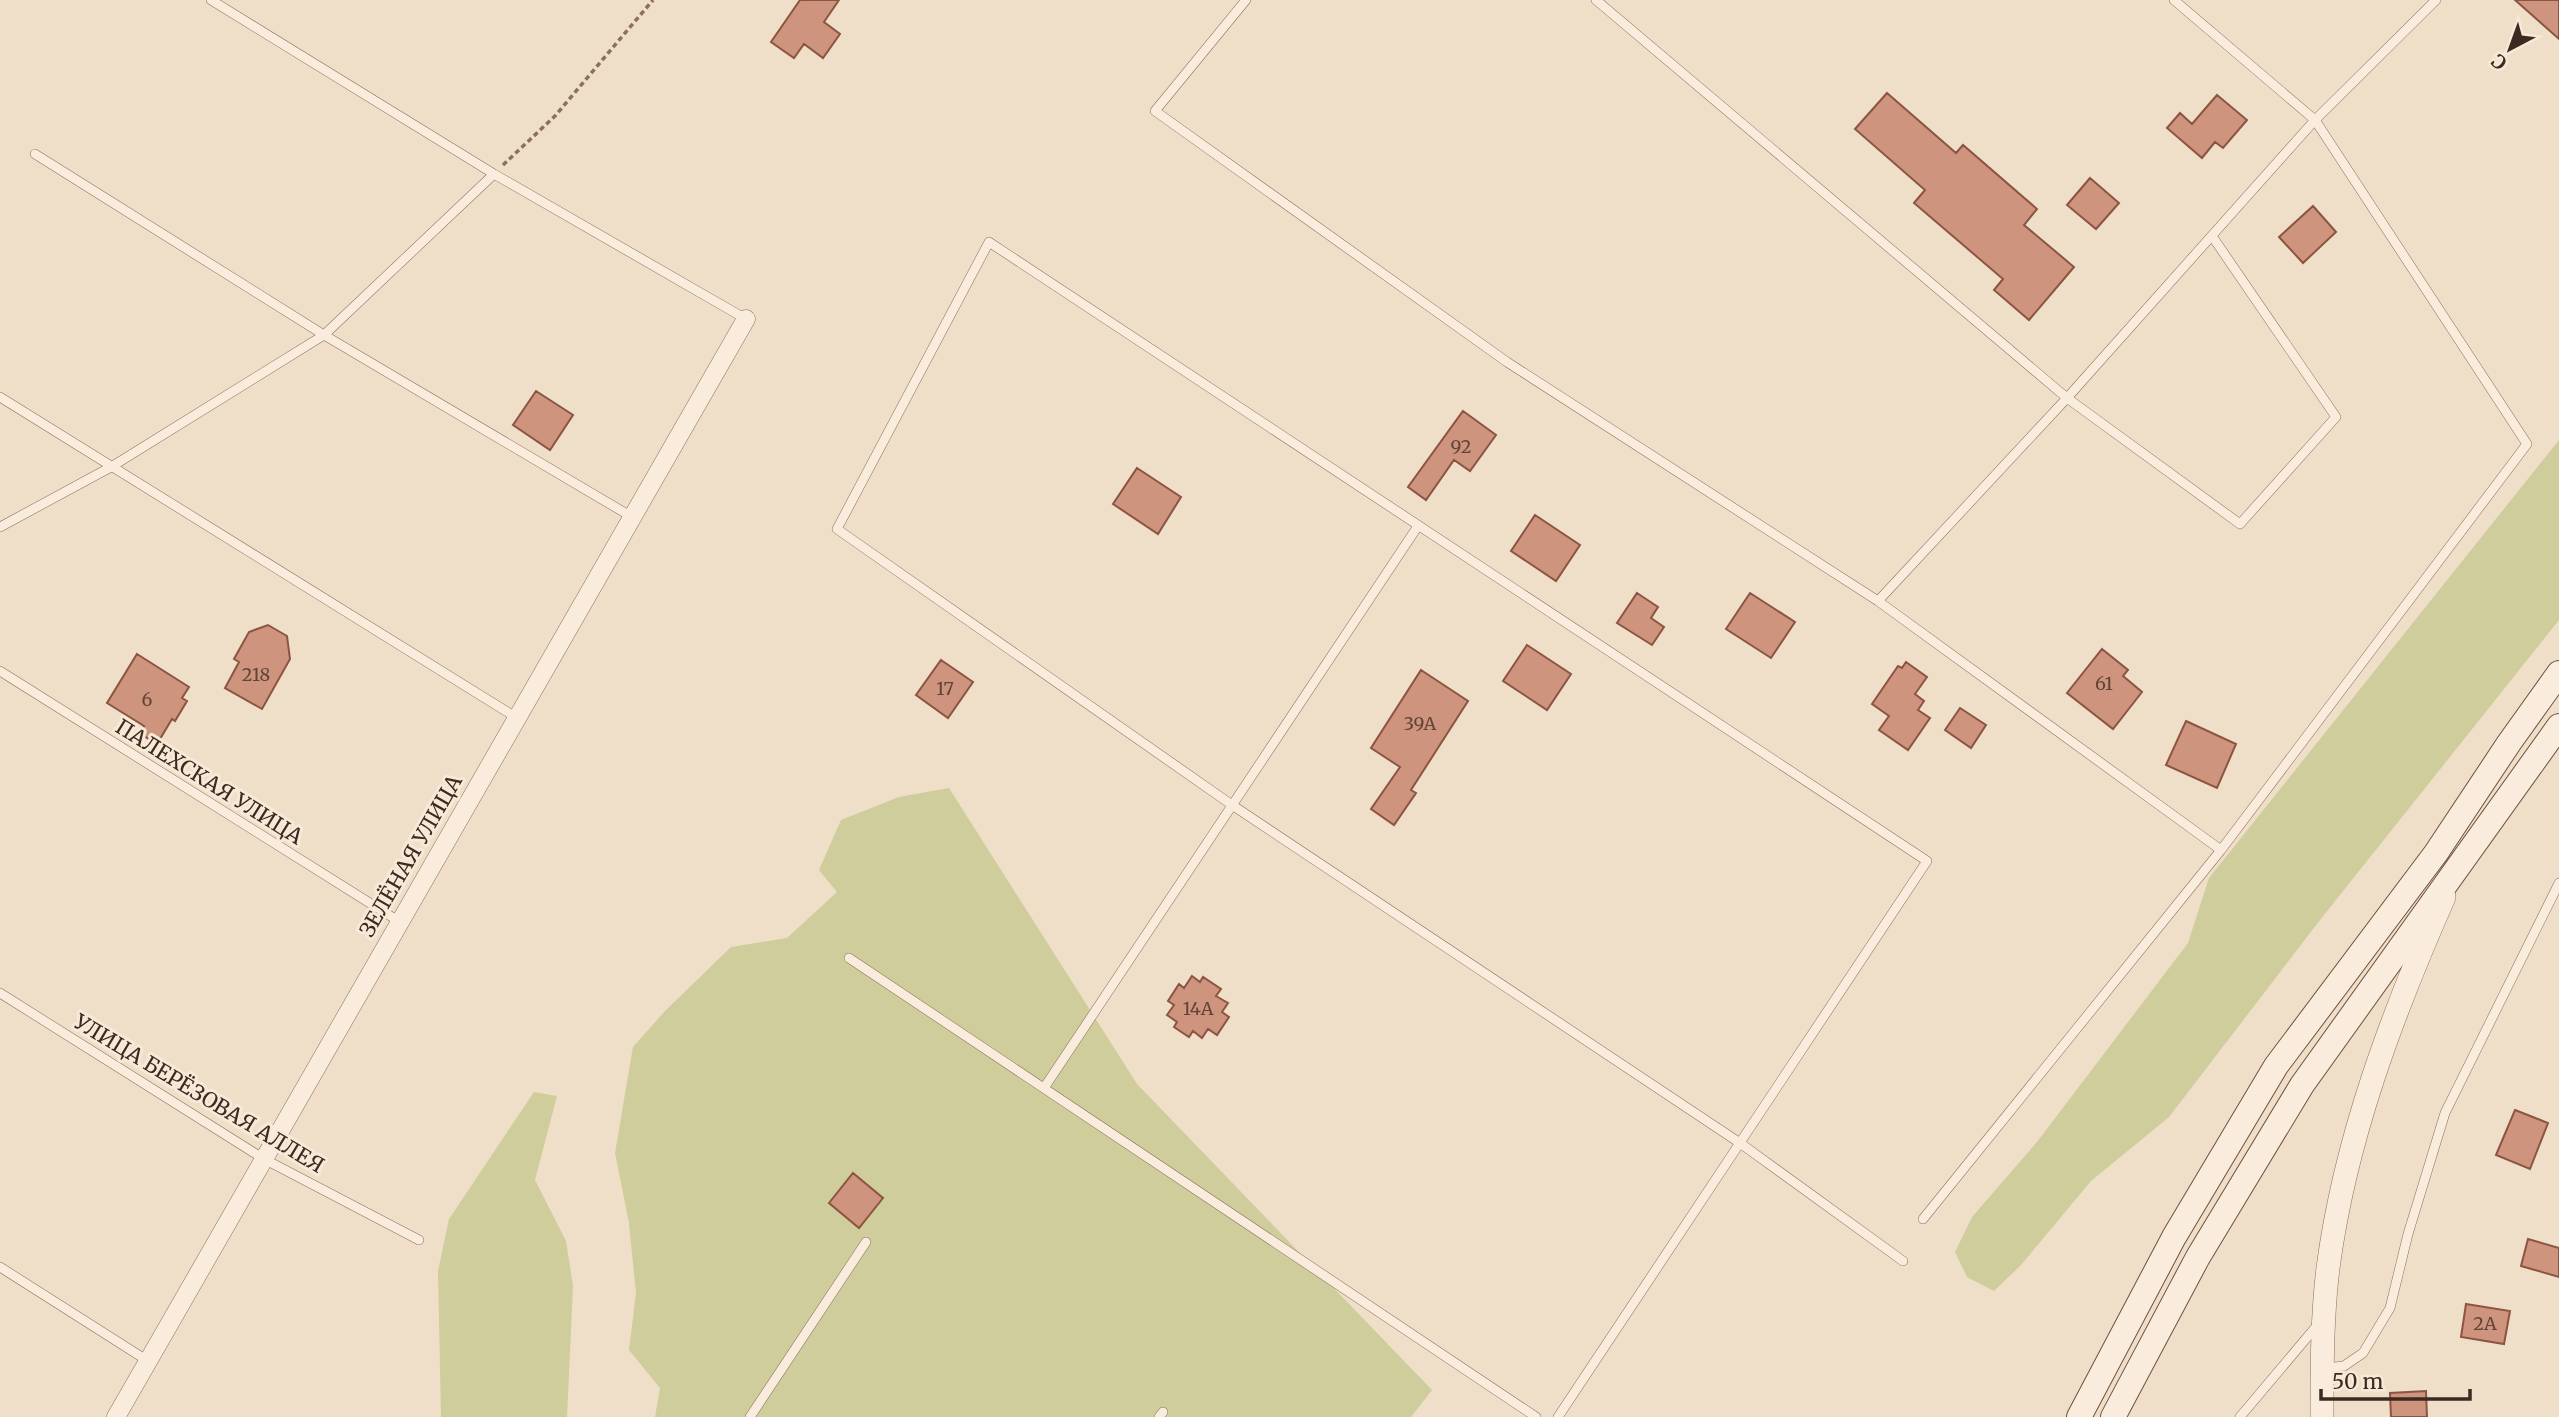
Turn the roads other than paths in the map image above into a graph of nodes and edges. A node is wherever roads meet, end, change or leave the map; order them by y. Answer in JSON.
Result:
{"nodes":[{"id":1,"x":211,"y":0,"type":"edge"},
{"id":2,"x":1246,"y":0,"type":"edge"},
{"id":3,"x":1596,"y":0,"type":"edge"},
{"id":4,"x":2174,"y":0,"type":"edge"},
{"id":5,"x":2435,"y":0,"type":"edge"},
{"id":6,"x":2315,"y":120,"type":"junction"},
{"id":7,"x":35,"y":154,"type":"dead end"},
{"id":8,"x":494,"y":174,"type":"junction"},
{"id":9,"x":2212,"y":236,"type":"junction"},
{"id":10,"x":746,"y":318,"type":"joint"},
{"id":11,"x":324,"y":335,"type":"junction"},
{"id":12,"x":0,"y":397,"type":"edge"},
{"id":13,"x":2067,"y":398,"type":"junction"},
{"id":14,"x":111,"y":467,"type":"junction"},
{"id":15,"x":632,"y":517,"type":"junction"},
{"id":16,"x":1419,"y":526,"type":"junction"},
{"id":17,"x":0,"y":527,"type":"edge"},
{"id":18,"x":1878,"y":601,"type":"junction"},
{"id":19,"x":0,"y":671,"type":"edge"},
{"id":20,"x":2559,"y":673,"type":"edge"},
{"id":21,"x":517,"y":718,"type":"junction"},
{"id":22,"x":2559,"y":726,"type":"edge"},
{"id":23,"x":1232,"y":805,"type":"junction"},
{"id":24,"x":2221,"y":850,"type":"junction"},
{"id":25,"x":2458,"y":867,"type":"junction"},
{"id":26,"x":2559,"y":883,"type":"edge"},
{"id":27,"x":400,"y":922,"type":"junction"},
{"id":28,"x":849,"y":958,"type":"dead end"},
{"id":29,"x":0,"y":993,"type":"edge"},
{"id":30,"x":1044,"y":1088,"type":"junction"},
{"id":31,"x":1740,"y":1143,"type":"junction"},
{"id":32,"x":264,"y":1159,"type":"junction"},
{"id":33,"x":1923,"y":1219,"type":"dead end"},
{"id":34,"x":419,"y":1240,"type":"dead end"},
{"id":35,"x":866,"y":1242,"type":"dead end"},
{"id":36,"x":1903,"y":1261,"type":"dead end"},
{"id":37,"x":0,"y":1267,"type":"edge"},
{"id":38,"x":2324,"y":1317,"type":"junction"},
{"id":39,"x":148,"y":1361,"type":"junction"},
{"id":40,"x":2322,"y":1368,"type":"junction"},
{"id":41,"x":2251,"y":1405,"type":"junction"},
{"id":42,"x":116,"y":1417,"type":"edge"},
{"id":43,"x":750,"y":1417,"type":"edge"},
{"id":44,"x":1536,"y":1417,"type":"edge"},
{"id":45,"x":1558,"y":1417,"type":"edge"},
{"id":46,"x":2078,"y":1417,"type":"edge"},
{"id":47,"x":2113,"y":1417,"type":"edge"},
{"id":48,"x":2240,"y":1417,"type":"edge"},
{"id":49,"x":2251,"y":1417,"type":"edge"},
{"id":50,"x":2322,"y":1417,"type":"edge"}],
"edges":[{"from":1,"to":8,"type":"lane"},
{"from":2,"to":18,"type":"lane"},
{"from":3,"to":13,"type":"lane"},
{"from":4,"to":6,"type":"lane"},
{"from":5,"to":6,"type":"lane"},
{"from":6,"to":9,"type":"lane"},
{"from":6,"to":24,"type":"lane"},
{"from":7,"to":11,"type":"lane"},
{"from":8,"to":10,"type":"lane"},
{"from":8,"to":11,"type":"lane"},
{"from":9,"to":13,"type":"lane"},
{"from":9,"to":13,"type":"lane"},
{"from":10,"to":15,"type":"street","name":"ЗЕЛЁНАЯ УЛИЦА"},
{"from":11,"to":14,"type":"lane"},
{"from":11,"to":15,"type":"lane"},
{"from":12,"to":14,"type":"lane"},
{"from":13,"to":18,"type":"lane"},
{"from":14,"to":17,"type":"lane"},
{"from":14,"to":21,"type":"lane"},
{"from":15,"to":21,"type":"street","name":"ЗЕЛЁНАЯ УЛИЦА"},
{"from":16,"to":23,"type":"lane"},
{"from":16,"to":23,"type":"lane"},
{"from":16,"to":31,"type":"lane"},
{"from":18,"to":24,"type":"lane"},
{"from":19,"to":27,"type":"lane","name":"ПАЛЕХСКАЯ УЛИЦА"},
{"from":20,"to":46,"type":"main road"},
{"from":21,"to":27,"type":"street","name":"ЗЕЛЁНАЯ УЛИЦА"},
{"from":22,"to":25,"type":"main road"},
{"from":23,"to":30,"type":"lane"},
{"from":23,"to":31,"type":"lane"},
{"from":24,"to":33,"type":"lane"},
{"from":25,"to":38,"type":"street"},
{"from":25,"to":47,"type":"main road"},
{"from":26,"to":40,"type":"lane"},
{"from":27,"to":32,"type":"street","name":"ЗЕЛЁНАЯ УЛИЦА"},
{"from":28,"to":30,"type":"lane"},
{"from":29,"to":32,"type":"lane","name":"УЛИЦА БЕРЁЗОВАЯ АЛЛЕЯ"},
{"from":30,"to":44,"type":"lane"},
{"from":31,"to":36,"type":"lane"},
{"from":31,"to":45,"type":"lane"},
{"from":32,"to":34,"type":"lane","name":"УЛИЦА БЕРЁЗОВАЯ АЛЛЕЯ"},
{"from":32,"to":39,"type":"street","name":"ЗЕЛЁНАЯ УЛИЦА"},
{"from":35,"to":43,"type":"lane"},
{"from":37,"to":39,"type":"lane"},
{"from":38,"to":40,"type":"street"},
{"from":38,"to":41,"type":"lane"},
{"from":39,"to":42,"type":"street","name":"ЗЕЛЁНАЯ УЛИЦА"},
{"from":40,"to":50,"type":"street"},
{"from":41,"to":48,"type":"lane"},
{"from":41,"to":49,"type":"lane"}]}
